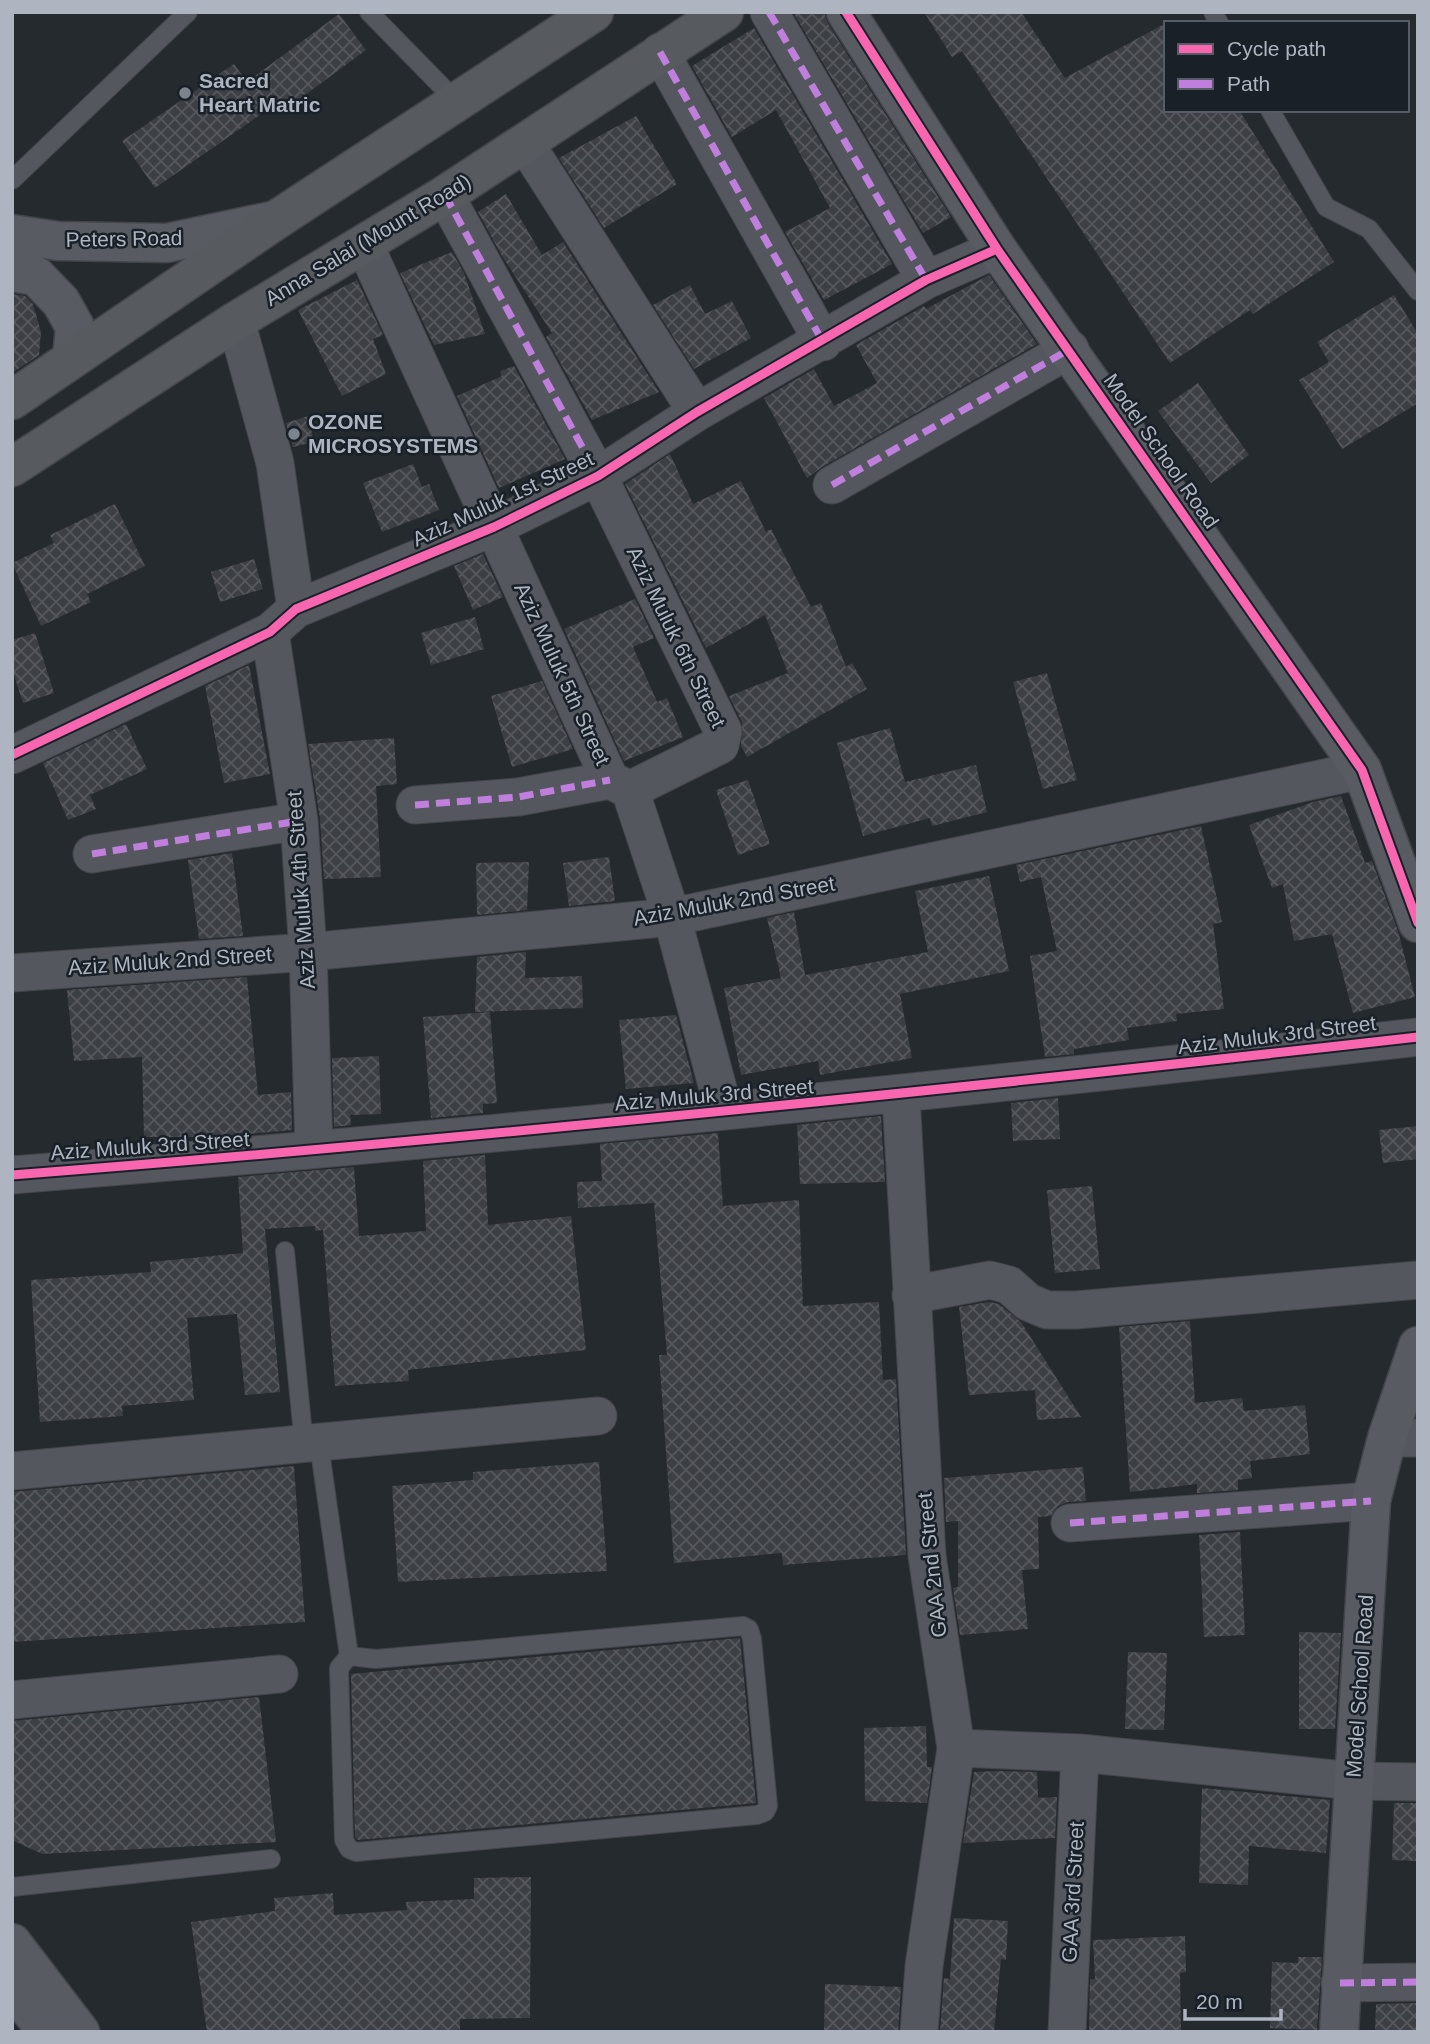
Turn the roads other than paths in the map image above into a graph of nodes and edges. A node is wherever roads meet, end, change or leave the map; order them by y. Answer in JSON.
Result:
{"nodes":[{"id":1,"x":188,"y":12,"type":"edge"},
{"id":2,"x":369,"y":12,"type":"edge"},
{"id":3,"x":594,"y":12,"type":"edge"},
{"id":4,"x":724,"y":12,"type":"edge"},
{"id":5,"x":769,"y":12,"type":"edge"},
{"id":6,"x":846,"y":12,"type":"edge"},
{"id":7,"x":660,"y":52,"type":"junction"},
{"id":8,"x":457,"y":102,"type":"junction"},
{"id":9,"x":1271,"y":112,"type":"edge"},
{"id":10,"x":525,"y":143,"type":"junction"},
{"id":11,"x":12,"y":180,"type":"edge"},
{"id":12,"x":445,"y":195,"type":"junction"},
{"id":13,"x":276,"y":220,"type":"junction"},
{"id":14,"x":12,"y":234,"type":"edge"},
{"id":15,"x":364,"y":244,"type":"junction"},
{"id":16,"x":997,"y":249,"type":"junction"},
{"id":17,"x":12,"y":272,"type":"edge"},
{"id":18,"x":926,"y":280,"type":"junction"},
{"id":19,"x":1418,"y":290,"type":"edge"},
{"id":20,"x":236,"y":320,"type":"junction"},
{"id":21,"x":823,"y":342,"type":"junction"},
{"id":22,"x":1070,"y":349,"type":"junction"},
{"id":23,"x":72,"y":359,"type":"junction"},
{"id":24,"x":12,"y":400,"type":"edge"},
{"id":25,"x":697,"y":412,"type":"junction"},
{"id":26,"x":12,"y":467,"type":"edge"},
{"id":27,"x":598,"y":476,"type":"junction"},
{"id":28,"x":832,"y":485,"type":"dead end"},
{"id":29,"x":494,"y":527,"type":"junction"},
{"id":30,"x":283,"y":620,"type":"junction"},
{"id":31,"x":12,"y":755,"type":"edge"},
{"id":32,"x":1362,"y":770,"type":"junction"},
{"id":33,"x":620,"y":785,"type":"junction"},
{"id":34,"x":415,"y":805,"type":"dead end"},
{"id":35,"x":299,"y":821,"type":"junction"},
{"id":36,"x":92,"y":854,"type":"dead end"},
{"id":37,"x":672,"y":917,"type":"junction"},
{"id":38,"x":1418,"y":923,"type":"edge"},
{"id":39,"x":308,"y":951,"type":"junction"},
{"id":40,"x":12,"y":973,"type":"edge"},
{"id":41,"x":1418,"y":1037,"type":"edge"},
{"id":42,"x":901,"y":1096,"type":"junction"},
{"id":43,"x":724,"y":1111,"type":"junction"},
{"id":44,"x":313,"y":1149,"type":"junction"},
{"id":45,"x":12,"y":1175,"type":"edge"},
{"id":46,"x":285,"y":1251,"type":"dead end"},
{"id":47,"x":1418,"y":1280,"type":"edge"},
{"id":48,"x":911,"y":1295,"type":"junction"},
{"id":49,"x":1418,"y":1346,"type":"edge"},
{"id":50,"x":598,"y":1416,"type":"dead end"},
{"id":51,"x":1402,"y":1438,"type":"edge"},
{"id":52,"x":311,"y":1445,"type":"junction"},
{"id":53,"x":12,"y":1471,"type":"edge"},
{"id":54,"x":1371,"y":1501,"type":"junction"},
{"id":55,"x":1070,"y":1523,"type":"dead end"},
{"id":56,"x":349,"y":1656,"type":"junction"},
{"id":57,"x":279,"y":1674,"type":"dead end"},
{"id":58,"x":12,"y":1700,"type":"edge"},
{"id":59,"x":956,"y":1748,"type":"junction"},
{"id":60,"x":1080,"y":1753,"type":"junction"},
{"id":61,"x":1354,"y":1781,"type":"junction"},
{"id":62,"x":1418,"y":1782,"type":"edge"},
{"id":63,"x":271,"y":1859,"type":"dead end"},
{"id":64,"x":12,"y":1886,"type":"edge"},
{"id":65,"x":12,"y":1942,"type":"edge"},
{"id":66,"x":1418,"y":1982,"type":"edge"},
{"id":67,"x":1340,"y":1983,"type":"junction"},
{"id":68,"x":12,"y":1988,"type":"edge"},
{"id":69,"x":48,"y":2032,"type":"edge"},
{"id":70,"x":80,"y":2032,"type":"edge"},
{"id":71,"x":919,"y":2032,"type":"edge"},
{"id":72,"x":1067,"y":2032,"type":"edge"},
{"id":73,"x":1339,"y":2032,"type":"edge"}],
"edges":[{"from":1,"to":11,"type":"lane"},
{"from":2,"to":8,"type":"lane"},
{"from":3,"to":8,"type":"main road"},
{"from":4,"to":7,"type":"main road","name":"Anna Salai (Mount Road)"},
{"from":5,"to":18,"type":"street"},
{"from":6,"to":16,"type":"street","name":"Model School Road"},
{"from":7,"to":10,"type":"main road","name":"Anna Salai (Mount Road)"},
{"from":7,"to":21,"type":"street"},
{"from":8,"to":13,"type":"main road"},
{"from":9,"to":19,"type":"lane"},
{"from":10,"to":12,"type":"main road","name":"Anna Salai (Mount Road)"},
{"from":10,"to":25,"type":"street"},
{"from":12,"to":15,"type":"main road","name":"Anna Salai (Mount Road)"},
{"from":12,"to":27,"type":"street"},
{"from":13,"to":14,"type":"street","name":"Peters Road"},
{"from":13,"to":23,"type":"main road"},
{"from":15,"to":20,"type":"main road","name":"Anna Salai (Mount Road)"},
{"from":15,"to":29,"type":"street","name":"Aziz Muluk 5th Street"},
{"from":16,"to":18,"type":"street","name":"Aziz Muluk 1st Street"},
{"from":16,"to":22,"type":"street","name":"Model School Road"},
{"from":17,"to":23,"type":"street"},
{"from":18,"to":21,"type":"street","name":"Aziz Muluk 1st Street"},
{"from":20,"to":26,"type":"main road","name":"Anna Salai (Mount Road)"},
{"from":20,"to":30,"type":"street","name":"Aziz Muluk 4th Street"},
{"from":21,"to":25,"type":"street","name":"Aziz Muluk 1st Street"},
{"from":22,"to":28,"type":"street"},
{"from":22,"to":32,"type":"street","name":"Model School Road"},
{"from":23,"to":24,"type":"main road"},
{"from":25,"to":27,"type":"street","name":"Aziz Muluk 1st Street"},
{"from":27,"to":29,"type":"street","name":"Aziz Muluk 1st Street"},
{"from":27,"to":33,"type":"street","name":"Aziz Muluk 6th Street"},
{"from":29,"to":30,"type":"street","name":"Aziz Muluk 1st Street"},
{"from":29,"to":33,"type":"street","name":"Aziz Muluk 5th Street"},
{"from":30,"to":31,"type":"street","name":"Aziz Muluk 1st Street"},
{"from":30,"to":35,"type":"street","name":"Aziz Muluk 4th Street"},
{"from":32,"to":37,"type":"street","name":"Aziz Muluk 2nd Street"},
{"from":32,"to":38,"type":"street","name":"Model School Road"},
{"from":33,"to":34,"type":"street"},
{"from":33,"to":37,"type":"street","name":"Aziz Muluk 5th Street"},
{"from":35,"to":36,"type":"street"},
{"from":35,"to":39,"type":"street","name":"Aziz Muluk 4th Street"},
{"from":37,"to":39,"type":"street","name":"Aziz Muluk 2nd Street"},
{"from":37,"to":43,"type":"street","name":"Aziz Muluk 5th Street"},
{"from":39,"to":40,"type":"street","name":"Aziz Muluk 2nd Street"},
{"from":39,"to":44,"type":"street","name":"Aziz Muluk 4th Street"},
{"from":41,"to":42,"type":"street","name":"Aziz Muluk 3rd Street"},
{"from":42,"to":43,"type":"street","name":"Aziz Muluk 3rd Street"},
{"from":42,"to":48,"type":"street","name":"GAA 2nd Street"},
{"from":43,"to":44,"type":"street","name":"Aziz Muluk 3rd Street"},
{"from":44,"to":45,"type":"street","name":"Aziz Muluk 3rd Street"},
{"from":46,"to":52,"type":"lane"},
{"from":47,"to":48,"type":"street"},
{"from":48,"to":59,"type":"street","name":"GAA 2nd Street"},
{"from":49,"to":51,"type":"street","name":"Model School Road"},
{"from":50,"to":52,"type":"street"},
{"from":51,"to":54,"type":"street","name":"Model School Road"},
{"from":52,"to":53,"type":"street"},
{"from":52,"to":56,"type":"lane"},
{"from":54,"to":55,"type":"street"},
{"from":54,"to":61,"type":"street","name":"Model School Road"},
{"from":56,"to":56,"type":"lane"},
{"from":57,"to":58,"type":"street"},
{"from":59,"to":60,"type":"street"},
{"from":59,"to":71,"type":"street","name":"GAA 2nd Street"},
{"from":60,"to":61,"type":"street"},
{"from":60,"to":72,"type":"street","name":"GAA 3rd Street"},
{"from":61,"to":62,"type":"street"},
{"from":61,"to":67,"type":"street","name":"Model School Road"},
{"from":63,"to":64,"type":"lane"},
{"from":65,"to":70,"type":"street"},
{"from":66,"to":67,"type":"street"},
{"from":67,"to":73,"type":"street","name":"Model School Road"},
{"from":68,"to":69,"type":"street"}]}
